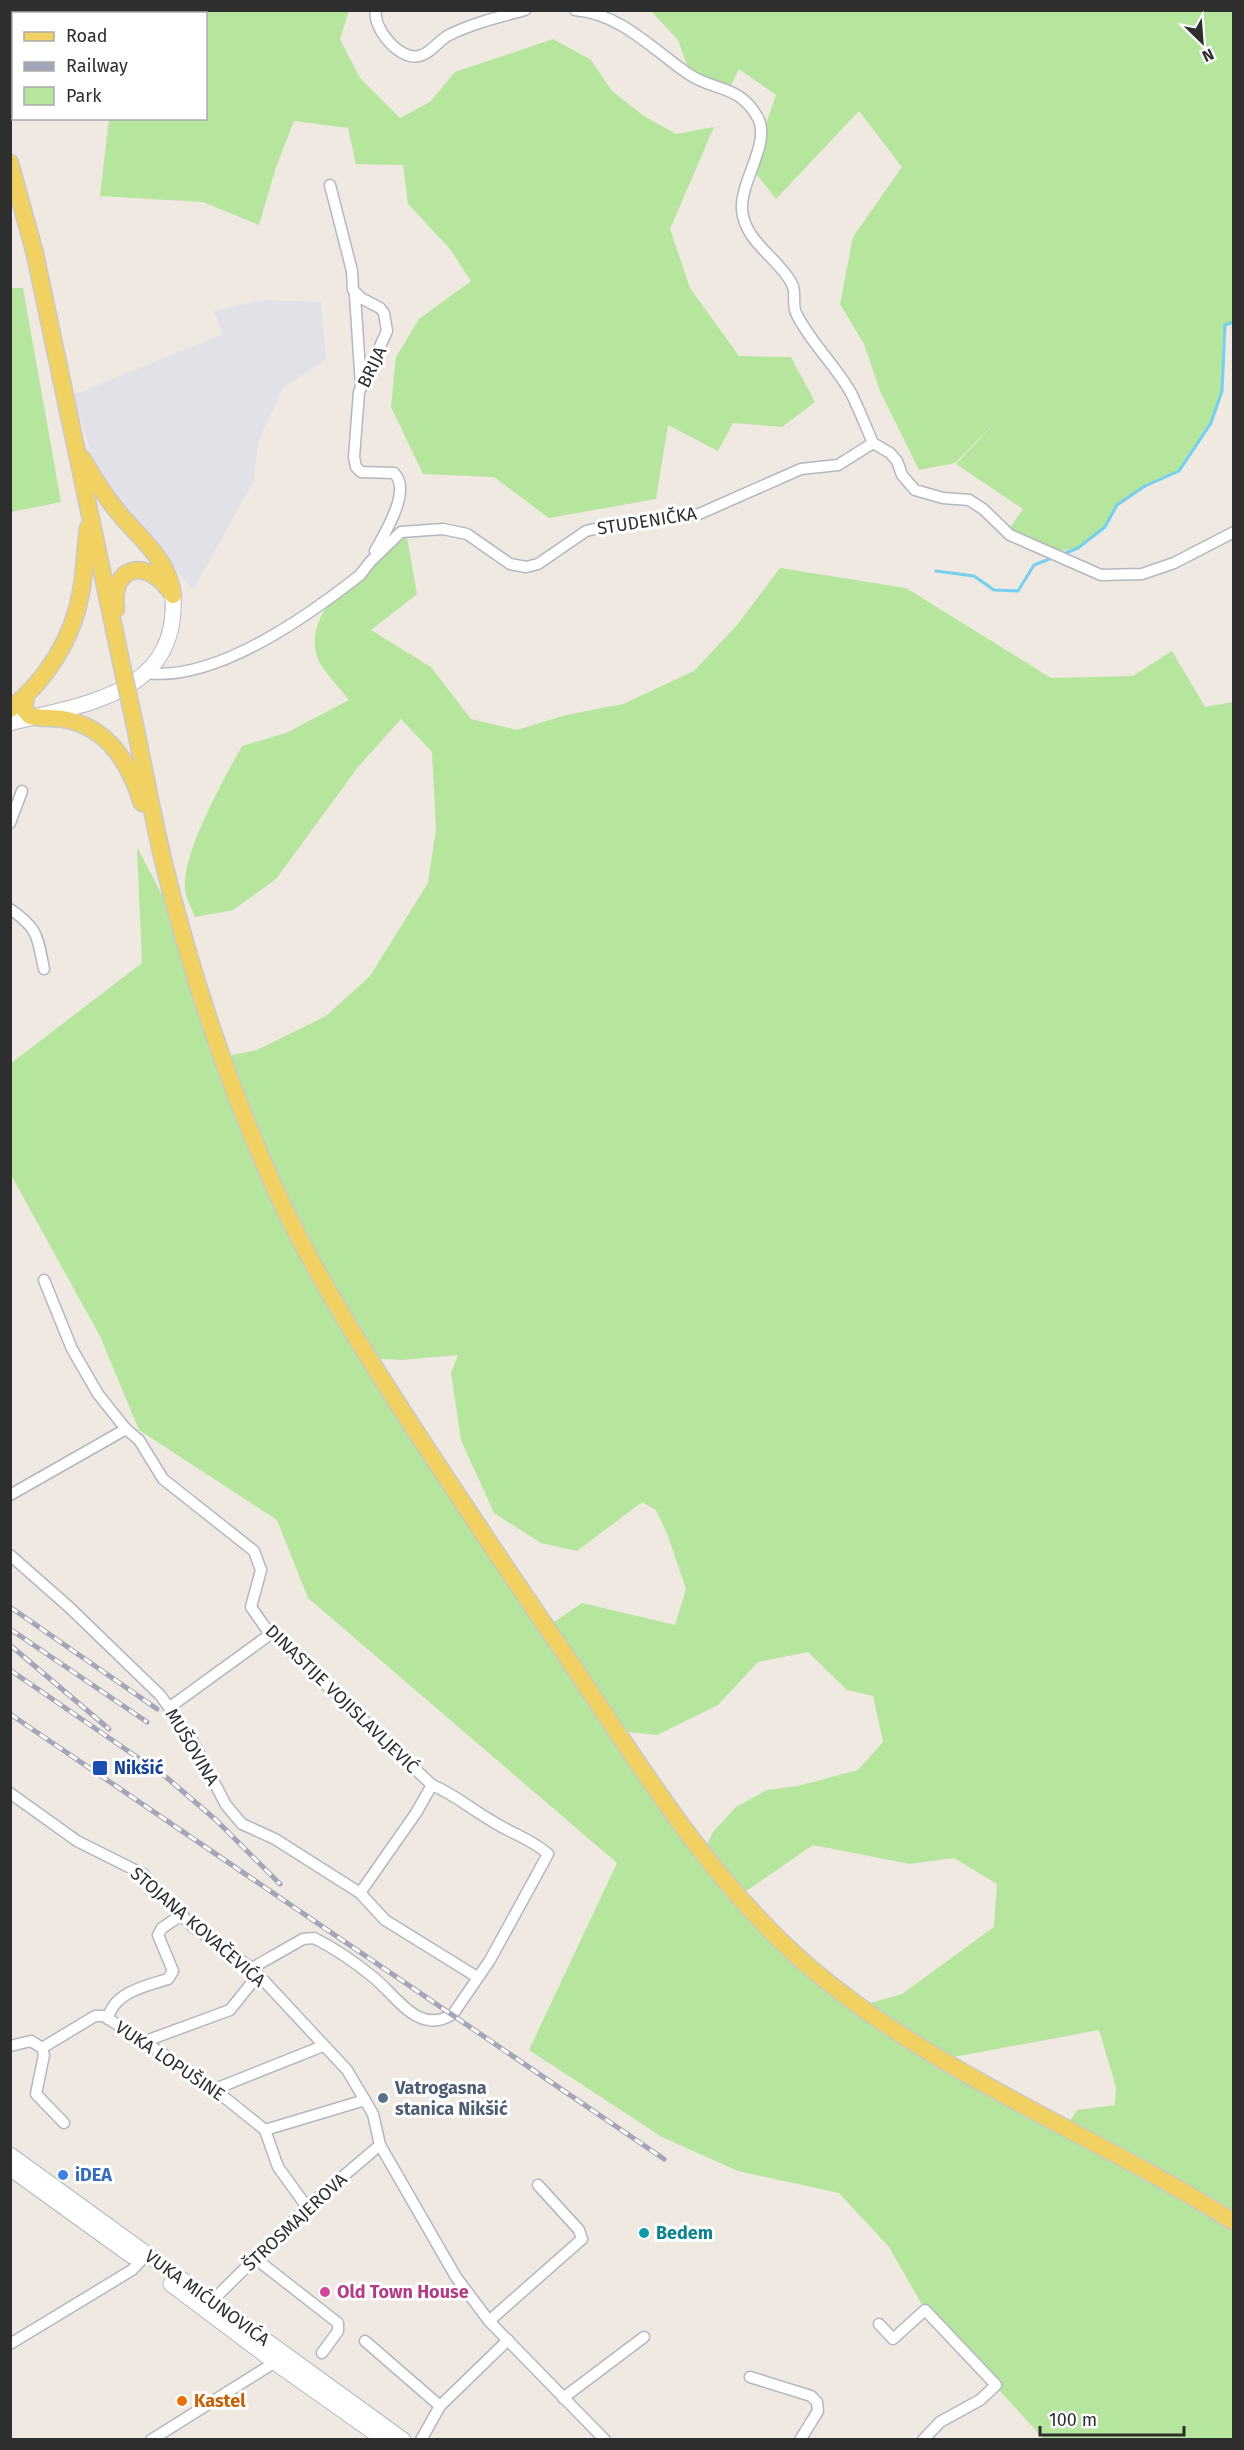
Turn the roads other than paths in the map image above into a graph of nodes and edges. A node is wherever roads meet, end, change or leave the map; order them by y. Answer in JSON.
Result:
{"nodes":[{"id":1,"x":376,"y":10,"type":"edge"},
{"id":2,"x":525,"y":10,"type":"edge"},
{"id":3,"x":575,"y":10,"type":"edge"},
{"id":4,"x":10,"y":163,"type":"edge"},
{"id":5,"x":330,"y":185,"type":"dead end"},
{"id":6,"x":355,"y":295,"type":"junction"},
{"id":7,"x":361,"y":387,"type":"junction"},
{"id":8,"x":873,"y":443,"type":"junction"},
{"id":9,"x":75,"y":449,"type":"junction"},
{"id":10,"x":90,"y":515,"type":"junction"},
{"id":11,"x":1233,"y":532,"type":"edge"},
{"id":12,"x":370,"y":562,"type":"junction"},
{"id":13,"x":173,"y":595,"type":"junction"},
{"id":14,"x":122,"y":667,"type":"junction"},
{"id":15,"x":147,"y":674,"type":"junction"},
{"id":16,"x":26,"y":696,"type":"junction"},
{"id":17,"x":10,"y":709,"type":"edge"},
{"id":18,"x":33,"y":717,"type":"junction"},
{"id":19,"x":10,"y":723,"type":"edge"},
{"id":20,"x":22,"y":791,"type":"dead end"},
{"id":21,"x":10,"y":823,"type":"edge"},
{"id":22,"x":159,"y":839,"type":"junction"},
{"id":23,"x":10,"y":909,"type":"edge"},
{"id":24,"x":44,"y":969,"type":"dead end"},
{"id":25,"x":44,"y":1280,"type":"dead end"},
{"id":26,"x":126,"y":1429,"type":"junction"},
{"id":27,"x":10,"y":1495,"type":"edge"},
{"id":28,"x":10,"y":1555,"type":"edge"},
{"id":29,"x":272,"y":1634,"type":"junction"},
{"id":30,"x":170,"y":1707,"type":"junction"},
{"id":31,"x":432,"y":1785,"type":"junction"},
{"id":32,"x":10,"y":1793,"type":"edge"},
{"id":33,"x":360,"y":1893,"type":"junction"},
{"id":34,"x":183,"y":1914,"type":"junction"},
{"id":35,"x":254,"y":1972,"type":"junction"},
{"id":36,"x":477,"y":1977,"type":"junction"},
{"id":37,"x":108,"y":2019,"type":"junction"},
{"id":38,"x":143,"y":2042,"type":"junction"},
{"id":39,"x":10,"y":2046,"type":"edge"},
{"id":40,"x":323,"y":2046,"type":"junction"},
{"id":41,"x":42,"y":2048,"type":"junction"},
{"id":42,"x":215,"y":2089,"type":"junction"},
{"id":43,"x":365,"y":2100,"type":"junction"},
{"id":44,"x":64,"y":2123,"type":"dead end"},
{"id":45,"x":265,"y":2130,"type":"junction"},
{"id":46,"x":380,"y":2145,"type":"junction"},
{"id":47,"x":10,"y":2156,"type":"edge"},
{"id":48,"x":10,"y":2168,"type":"edge"},
{"id":49,"x":538,"y":2185,"type":"dead end"},
{"id":50,"x":307,"y":2207,"type":"junction"},
{"id":51,"x":1233,"y":2222,"type":"edge"},
{"id":52,"x":144,"y":2258,"type":"junction"},
{"id":53,"x":256,"y":2259,"type":"junction"},
{"id":54,"x":212,"y":2301,"type":"junction"},
{"id":55,"x":489,"y":2321,"type":"junction"},
{"id":56,"x":879,"y":2324,"type":"dead end"},
{"id":57,"x":644,"y":2337,"type":"dead end"},
{"id":58,"x":508,"y":2340,"type":"junction"},
{"id":59,"x":365,"y":2341,"type":"dead end"},
{"id":60,"x":10,"y":2344,"type":"edge"},
{"id":61,"x":322,"y":2353,"type":"dead end"},
{"id":62,"x":281,"y":2359,"type":"junction"},
{"id":63,"x":750,"y":2377,"type":"dead end"},
{"id":64,"x":563,"y":2398,"type":"junction"},
{"id":65,"x":440,"y":2406,"type":"junction"},
{"id":66,"x":151,"y":2439,"type":"edge"},
{"id":67,"x":385,"y":2439,"type":"edge"},
{"id":68,"x":404,"y":2439,"type":"edge"},
{"id":69,"x":421,"y":2439,"type":"edge"},
{"id":70,"x":605,"y":2439,"type":"edge"},
{"id":71,"x":800,"y":2439,"type":"edge"},
{"id":72,"x":923,"y":2439,"type":"edge"}],
"edges":[{"from":1,"to":2,"type":"street"},
{"from":3,"to":8,"type":"street"},
{"from":4,"to":9,"type":"main road"},
{"from":5,"to":6,"type":"street"},
{"from":6,"to":7,"type":"street"},
{"from":6,"to":7,"type":"street","name":"BRIJA"},
{"from":7,"to":12,"type":"street","name":"BRIJA"},
{"from":8,"to":11,"type":"street"},
{"from":8,"to":12,"type":"street","name":"STUDENIČKA"},
{"from":9,"to":10,"type":"main road"},
{"from":9,"to":13,"type":"main road"},
{"from":10,"to":14,"type":"main road"},
{"from":10,"to":16,"type":"main road"},
{"from":12,"to":15,"type":"street","name":"STUDENIČKA"},
{"from":13,"to":14,"type":"main road"},
{"from":13,"to":15,"type":"main road"},
{"from":14,"to":22,"type":"main road","bridge":true},
{"from":15,"to":18,"type":"main road"},
{"from":16,"to":17,"type":"main road"},
{"from":16,"to":18,"type":"main road"},
{"from":18,"to":19,"type":"main road"},
{"from":18,"to":22,"type":"main road"},
{"from":20,"to":21,"type":"street"},
{"from":22,"to":51,"type":"main road"},
{"from":23,"to":24,"type":"street"},
{"from":25,"to":26,"type":"street"},
{"from":26,"to":27,"type":"street"},
{"from":26,"to":29,"type":"street","name":"DINASTIJE VOJISLAVLJEVIĆ"},
{"from":28,"to":30,"type":"street","name":"MUŠOVINA"},
{"from":29,"to":30,"type":"street"},
{"from":29,"to":31,"type":"street","name":"DINASTIJE VOJISLAVLJEVIĆ"},
{"from":30,"to":33,"type":"street","name":"MUŠOVINA"},
{"from":31,"to":33,"type":"street","name":"DINASTIJE VOJISLAVLJEVIĆ"},
{"from":31,"to":36,"type":"street"},
{"from":32,"to":34,"type":"street","name":"STOJANA KOVAČEVIĆA"},
{"from":33,"to":36,"type":"street"},
{"from":34,"to":35,"type":"street","name":"STOJANA KOVAČEVIĆA"},
{"from":34,"to":37,"type":"street"},
{"from":35,"to":36,"type":"street"},
{"from":35,"to":38,"type":"street"},
{"from":35,"to":40,"type":"street","name":"STOJANA KOVAČEVIĆA"},
{"from":37,"to":38,"type":"street","name":"VUKA LOPUŠINE"},
{"from":37,"to":41,"type":"street","name":"VUKA LOPUŠINE"},
{"from":38,"to":42,"type":"street","name":"VUKA LOPUŠINE"},
{"from":39,"to":41,"type":"street"},
{"from":40,"to":42,"type":"street"},
{"from":40,"to":43,"type":"street","name":"STOJANA KOVAČEVIĆA"},
{"from":41,"to":44,"type":"street"},
{"from":42,"to":45,"type":"street","name":"VUKA LOPUŠINE"},
{"from":43,"to":45,"type":"street"},
{"from":43,"to":46,"type":"street","name":"STOJANA KOVAČEVIĆA"},
{"from":45,"to":50,"type":"street"},
{"from":46,"to":50,"type":"street","name":"ŠTROSMAJEROVA"},
{"from":46,"to":55,"type":"street","name":"STOJANA KOVAČEVIĆA"},
{"from":47,"to":52,"type":"main road","name":"VUKA MIĆUNOVIĆA"},
{"from":48,"to":52,"type":"main road","name":"VUKA MIĆUNOVIĆA"},
{"from":49,"to":55,"type":"street"},
{"from":50,"to":53,"type":"street","name":"ŠTROSMAJEROVA"},
{"from":52,"to":54,"type":"main road","name":"VUKA MIĆUNOVIĆA"},
{"from":52,"to":60,"type":"street"},
{"from":52,"to":62,"type":"main road","name":"VUKA MIĆUNOVIĆA"},
{"from":53,"to":54,"type":"street","name":"ŠTROSMAJEROVA"},
{"from":53,"to":61,"type":"street"},
{"from":54,"to":62,"type":"main road","name":"VUKA MIĆUNOVIĆA"},
{"from":55,"to":58,"type":"street","name":"STOJANA KOVAČEVIĆA"},
{"from":56,"to":72,"type":"street"},
{"from":57,"to":64,"type":"street"},
{"from":58,"to":64,"type":"street","name":"STOJANA KOVAČEVIĆA"},
{"from":58,"to":65,"type":"street"},
{"from":59,"to":65,"type":"street"},
{"from":62,"to":66,"type":"street"},
{"from":62,"to":67,"type":"main road","name":"VUKA MIĆUNOVIĆA"},
{"from":62,"to":68,"type":"main road","name":"VUKA MIĆUNOVIĆA"},
{"from":63,"to":71,"type":"street"},
{"from":64,"to":70,"type":"street","name":"STOJANA KOVAČEVIĆA"},
{"from":65,"to":69,"type":"street"}]}
